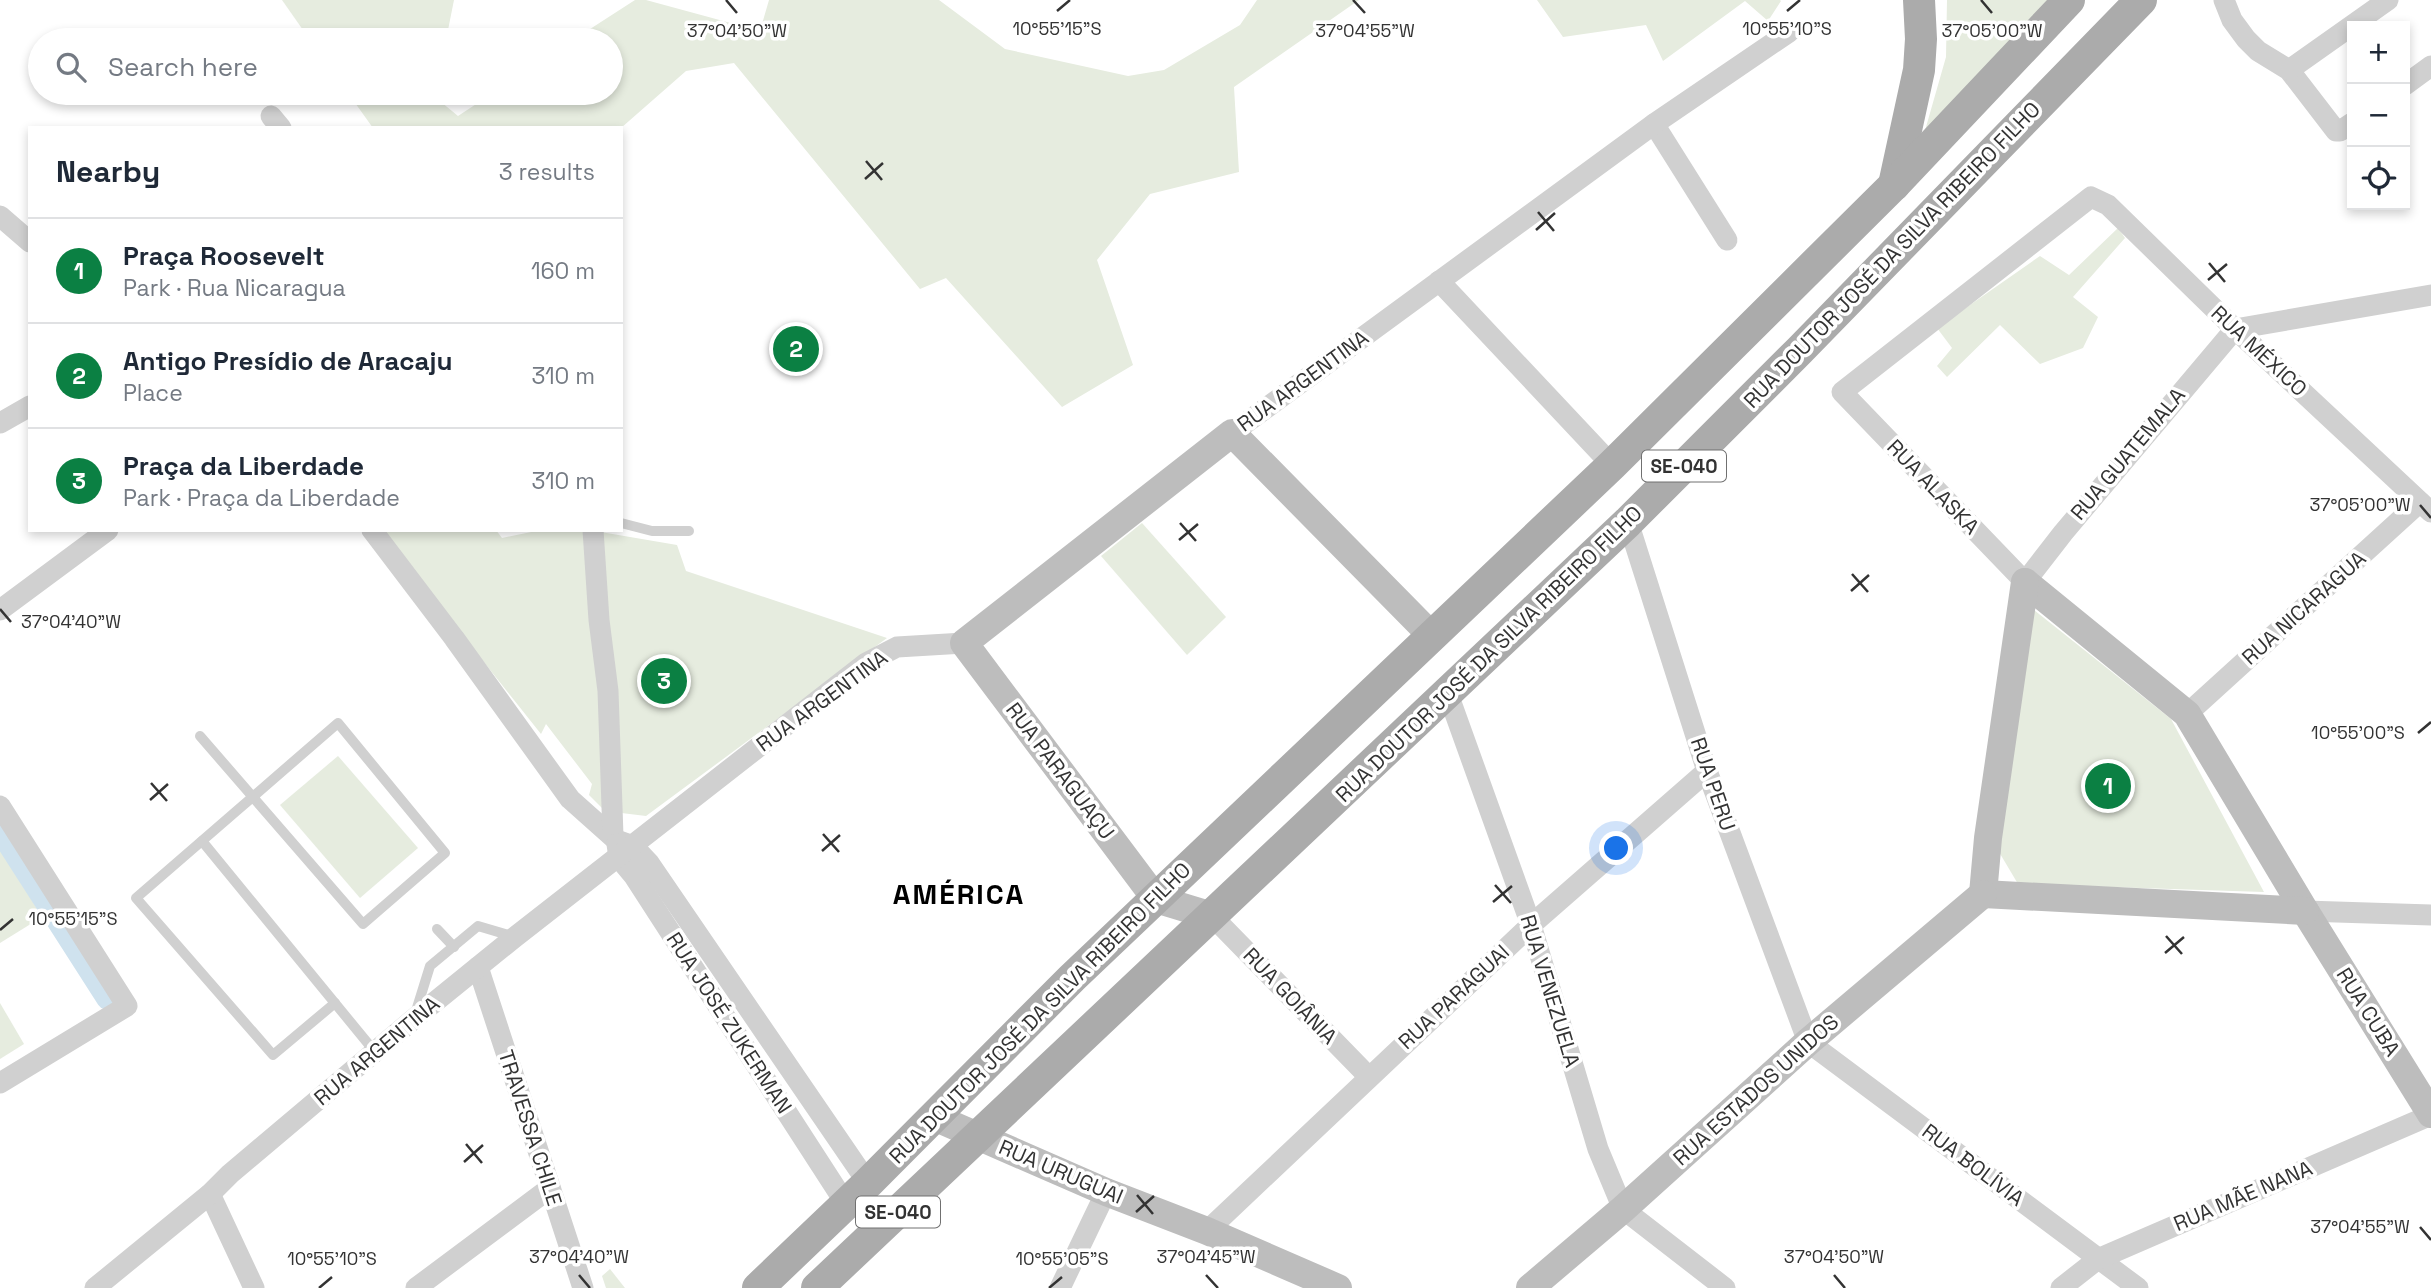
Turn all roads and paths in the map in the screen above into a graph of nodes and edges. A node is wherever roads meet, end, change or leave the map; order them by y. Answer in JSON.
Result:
{"nodes":[{"id":1,"x":1919,"y":0,"type":"edge"},
{"id":2,"x":2069,"y":0,"type":"edge"},
{"id":3,"x":2141,"y":0,"type":"edge"},
{"id":4,"x":2224,"y":0,"type":"edge"},
{"id":5,"x":2388,"y":0,"type":"edge"},
{"id":6,"x":1789,"y":32,"type":"dead end"},
{"id":7,"x":2431,"y":66,"type":"edge"},
{"id":8,"x":2289,"y":70,"type":"junction"},
{"id":9,"x":2406,"y":84,"type":"edge"},
{"id":10,"x":1654,"y":124,"type":"junction"},
{"id":11,"x":2345,"y":127,"type":"edge"},
{"id":12,"x":1894,"y":185,"type":"junction"},
{"id":13,"x":0,"y":216,"type":"edge"},
{"id":14,"x":28,"y":240,"type":"edge"},
{"id":15,"x":1727,"y":240,"type":"dead end"},
{"id":16,"x":1438,"y":281,"type":"junction"},
{"id":17,"x":2431,"y":295,"type":"edge"},
{"id":18,"x":2235,"y":329,"type":"junction"},
{"id":19,"x":1842,"y":392,"type":"joint"},
{"id":20,"x":28,"y":407,"type":"edge"},
{"id":21,"x":0,"y":423,"type":"edge"},
{"id":22,"x":1232,"y":433,"type":"junction"},
{"id":23,"x":1612,"y":465,"type":"junction"},
{"id":24,"x":2427,"y":502,"type":"edge"},
{"id":25,"x":1628,"y":523,"type":"junction"},
{"id":26,"x":623,"y":524,"type":"edge"},
{"id":27,"x":689,"y":531,"type":"dead end"},
{"id":28,"x":105,"y":532,"type":"edge"},
{"id":29,"x":374,"y":532,"type":"edge"},
{"id":30,"x":593,"y":532,"type":"edge"},
{"id":31,"x":2025,"y":582,"type":"junction"},
{"id":32,"x":0,"y":610,"type":"edge"},
{"id":33,"x":1432,"y":635,"type":"junction"},
{"id":34,"x":964,"y":643,"type":"junction"},
{"id":35,"x":1448,"y":694,"type":"junction"},
{"id":36,"x":2187,"y":714,"type":"junction"},
{"id":37,"x":200,"y":736,"type":"dead end"},
{"id":38,"x":1707,"y":771,"type":"junction"},
{"id":39,"x":252,"y":798,"type":"junction"},
{"id":40,"x":0,"y":806,"type":"edge"},
{"id":41,"x":202,"y":841,"type":"junction"},
{"id":42,"x":620,"y":845,"type":"junction"},
{"id":43,"x":1983,"y":894,"type":"junction"},
{"id":44,"x":1156,"y":899,"type":"junction"},
{"id":45,"x":2305,"y":911,"type":"junction"},
{"id":46,"x":2431,"y":915,"type":"edge"},
{"id":47,"x":1212,"y":916,"type":"junction"},
{"id":48,"x":1531,"y":925,"type":"junction"},
{"id":49,"x":437,"y":929,"type":"dead end"},
{"id":50,"x":515,"y":937,"type":"junction"},
{"id":51,"x":454,"y":947,"type":"junction"},
{"id":52,"x":478,"y":967,"type":"junction"},
{"id":53,"x":335,"y":1003,"type":"junction"},
{"id":54,"x":415,"y":1017,"type":"junction"},
{"id":55,"x":1808,"y":1042,"type":"junction"},
{"id":56,"x":375,"y":1052,"type":"junction"},
{"id":57,"x":1369,"y":1077,"type":"junction"},
{"id":58,"x":0,"y":1083,"type":"edge"},
{"id":59,"x":2431,"y":1114,"type":"edge"},
{"id":60,"x":934,"y":1117,"type":"junction"},
{"id":61,"x":979,"y":1136,"type":"junction"},
{"id":62,"x":550,"y":1188,"type":"junction"},
{"id":63,"x":1106,"y":1192,"type":"junction"},
{"id":64,"x":210,"y":1194,"type":"junction"},
{"id":65,"x":857,"y":1194,"type":"junction"},
{"id":66,"x":1623,"y":1209,"type":"junction"},
{"id":67,"x":1207,"y":1231,"type":"junction"},
{"id":68,"x":2098,"y":1259,"type":"junction"},
{"id":69,"x":95,"y":1288,"type":"edge"},
{"id":70,"x":254,"y":1288,"type":"edge"},
{"id":71,"x":416,"y":1288,"type":"edge"},
{"id":72,"x":583,"y":1288,"type":"edge"},
{"id":73,"x":758,"y":1288,"type":"edge"},
{"id":74,"x":817,"y":1288,"type":"edge"},
{"id":75,"x":1059,"y":1288,"type":"edge"},
{"id":76,"x":1338,"y":1288,"type":"edge"},
{"id":77,"x":1530,"y":1288,"type":"edge"},
{"id":78,"x":1726,"y":1288,"type":"edge"},
{"id":79,"x":2061,"y":1288,"type":"edge"},
{"id":80,"x":2138,"y":1288,"type":"edge"}],
"edges":[{"from":1,"to":12,"type":"main road"},
{"from":2,"to":12,"type":"main road","name":"RUA DOUTOR JOSÉ DA SILVA RIBEIRO FILHO","number":"SE-040"},
{"from":3,"to":25,"type":"main road","name":"RUA DOUTOR JOSÉ DA SILVA RIBEIRO FILHO","number":"SE-040"},
{"from":4,"to":8,"type":"street"},
{"from":5,"to":8,"type":"street"},
{"from":6,"to":10,"type":"street","name":"RUA ARGENTINA"},
{"from":7,"to":9,"type":"street"},
{"from":8,"to":11,"type":"street"},
{"from":10,"to":15,"type":"street"},
{"from":10,"to":16,"type":"street","name":"RUA ARGENTINA"},
{"from":12,"to":23,"type":"main road","name":"RUA DOUTOR JOSÉ DA SILVA RIBEIRO FILHO","number":"SE-040"},
{"from":13,"to":14,"type":"street"},
{"from":16,"to":22,"type":"street","name":"RUA ARGENTINA"},
{"from":16,"to":23,"type":"street"},
{"from":17,"to":18,"type":"street"},
{"from":18,"to":19,"type":"street","name":"RUA MÉXICO"},
{"from":18,"to":24,"type":"street","name":"RUA MÉXICO"},
{"from":18,"to":31,"type":"street","name":"RUA GUATEMALA"},
{"from":19,"to":31,"type":"street","name":"RUA ALASKA"},
{"from":20,"to":21,"type":"street"},
{"from":22,"to":33,"type":"street"},
{"from":22,"to":34,"type":"street","name":"RUA ARGENTINA"},
{"from":23,"to":33,"type":"main road","name":"RUA DOUTOR JOSÉ DA SILVA RIBEIRO FILHO","number":"SE-040"},
{"from":24,"to":36,"type":"street","name":"RUA NICARAGUA"},
{"from":25,"to":35,"type":"main road","name":"RUA DOUTOR JOSÉ DA SILVA RIBEIRO FILHO","number":"SE-040"},
{"from":25,"to":38,"type":"street","name":"RUA PERU"},
{"from":26,"to":27,"type":"lane"},
{"from":28,"to":32,"type":"street"},
{"from":29,"to":42,"type":"street","name":"RUA JOSÉ ZUKERMAN"},
{"from":30,"to":42,"type":"street"},
{"from":31,"to":36,"type":"street","name":"RUA CUBA"},
{"from":31,"to":43,"type":"street"},
{"from":33,"to":44,"type":"main road","name":"RUA DOUTOR JOSÉ DA SILVA RIBEIRO FILHO","number":"SE-040"},
{"from":34,"to":42,"type":"street","name":"RUA ARGENTINA"},
{"from":34,"to":44,"type":"street","name":"RUA PARAGUAÇU"},
{"from":35,"to":47,"type":"main road","name":"RUA DOUTOR JOSÉ DA SILVA RIBEIRO FILHO","number":"SE-040"},
{"from":35,"to":48,"type":"street","name":"RUA VENEZUELA"},
{"from":36,"to":45,"type":"street","name":"RUA CUBA"},
{"from":37,"to":39,"type":"lane"},
{"from":38,"to":48,"type":"street","name":"RUA PARAGUAI"},
{"from":38,"to":55,"type":"street","name":"RUA PERU"},
{"from":39,"to":39,"type":"lane"},
{"from":39,"to":41,"type":"lane"},
{"from":40,"to":58,"type":"street"},
{"from":41,"to":53,"type":"lane"},
{"from":41,"to":53,"type":"lane"},
{"from":42,"to":50,"type":"street","name":"RUA ARGENTINA"},
{"from":42,"to":65,"type":"street","name":"RUA JOSÉ ZUKERMAN"},
{"from":42,"to":65,"type":"street","name":"RUA JOSÉ ZUKERMAN"},
{"from":43,"to":45,"type":"street"},
{"from":43,"to":55,"type":"street","name":"RUA ESTADOS UNIDOS"},
{"from":44,"to":47,"type":"street"},
{"from":44,"to":60,"type":"main road","name":"RUA DOUTOR JOSÉ DA SILVA RIBEIRO FILHO","number":"SE-040"},
{"from":45,"to":46,"type":"street"},
{"from":45,"to":59,"type":"street","name":"RUA CUBA"},
{"from":47,"to":57,"type":"street","name":"RUA GOIÂNIA"},
{"from":47,"to":61,"type":"main road","name":"RUA DOUTOR JOSÉ DA SILVA RIBEIRO FILHO","number":"SE-040"},
{"from":48,"to":57,"type":"street","name":"RUA PARAGUAI"},
{"from":48,"to":66,"type":"street","name":"RUA VENEZUELA"},
{"from":49,"to":51,"type":"lane"},
{"from":50,"to":51,"type":"lane"},
{"from":50,"to":52,"type":"street","name":"RUA ARGENTINA"},
{"from":51,"to":54,"type":"lane"},
{"from":52,"to":54,"type":"street","name":"RUA ARGENTINA"},
{"from":52,"to":62,"type":"street","name":"TRAVESSA CHILE"},
{"from":53,"to":56,"type":"lane"},
{"from":54,"to":56,"type":"street","name":"RUA ARGENTINA"},
{"from":55,"to":66,"type":"street","name":"RUA ESTADOS UNIDOS"},
{"from":55,"to":68,"type":"street","name":"RUA BOLÍVIA"},
{"from":56,"to":64,"type":"street","name":"RUA ARGENTINA"},
{"from":57,"to":67,"type":"street","name":"RUA PARAGUAI"},
{"from":59,"to":68,"type":"street","name":"RUA MÃE NANA"},
{"from":60,"to":61,"type":"street","name":"RUA URUGUAI"},
{"from":60,"to":65,"type":"main road","name":"RUA DOUTOR JOSÉ DA SILVA RIBEIRO FILHO","number":"SE-040"},
{"from":61,"to":63,"type":"street","name":"RUA URUGUAI"},
{"from":61,"to":74,"type":"main road","name":"RUA DOUTOR JOSÉ DA SILVA RIBEIRO FILHO","number":"SE-040"},
{"from":62,"to":71,"type":"street"},
{"from":62,"to":72,"type":"street","name":"TRAVESSA CHILE"},
{"from":63,"to":67,"type":"street","name":"RUA URUGUAI"},
{"from":63,"to":75,"type":"street"},
{"from":64,"to":69,"type":"street","name":"RUA ARGENTINA"},
{"from":64,"to":70,"type":"street"},
{"from":65,"to":73,"type":"main road","name":"RUA DOUTOR JOSÉ DA SILVA RIBEIRO FILHO","number":"SE-040"},
{"from":66,"to":77,"type":"street","name":"RUA ESTADOS UNIDOS"},
{"from":66,"to":78,"type":"street"},
{"from":67,"to":76,"type":"street","name":"RUA URUGUAI"},
{"from":68,"to":79,"type":"street","name":"RUA MÃE NANA"},
{"from":68,"to":80,"type":"street","name":"RUA BOLÍVIA"}]}
